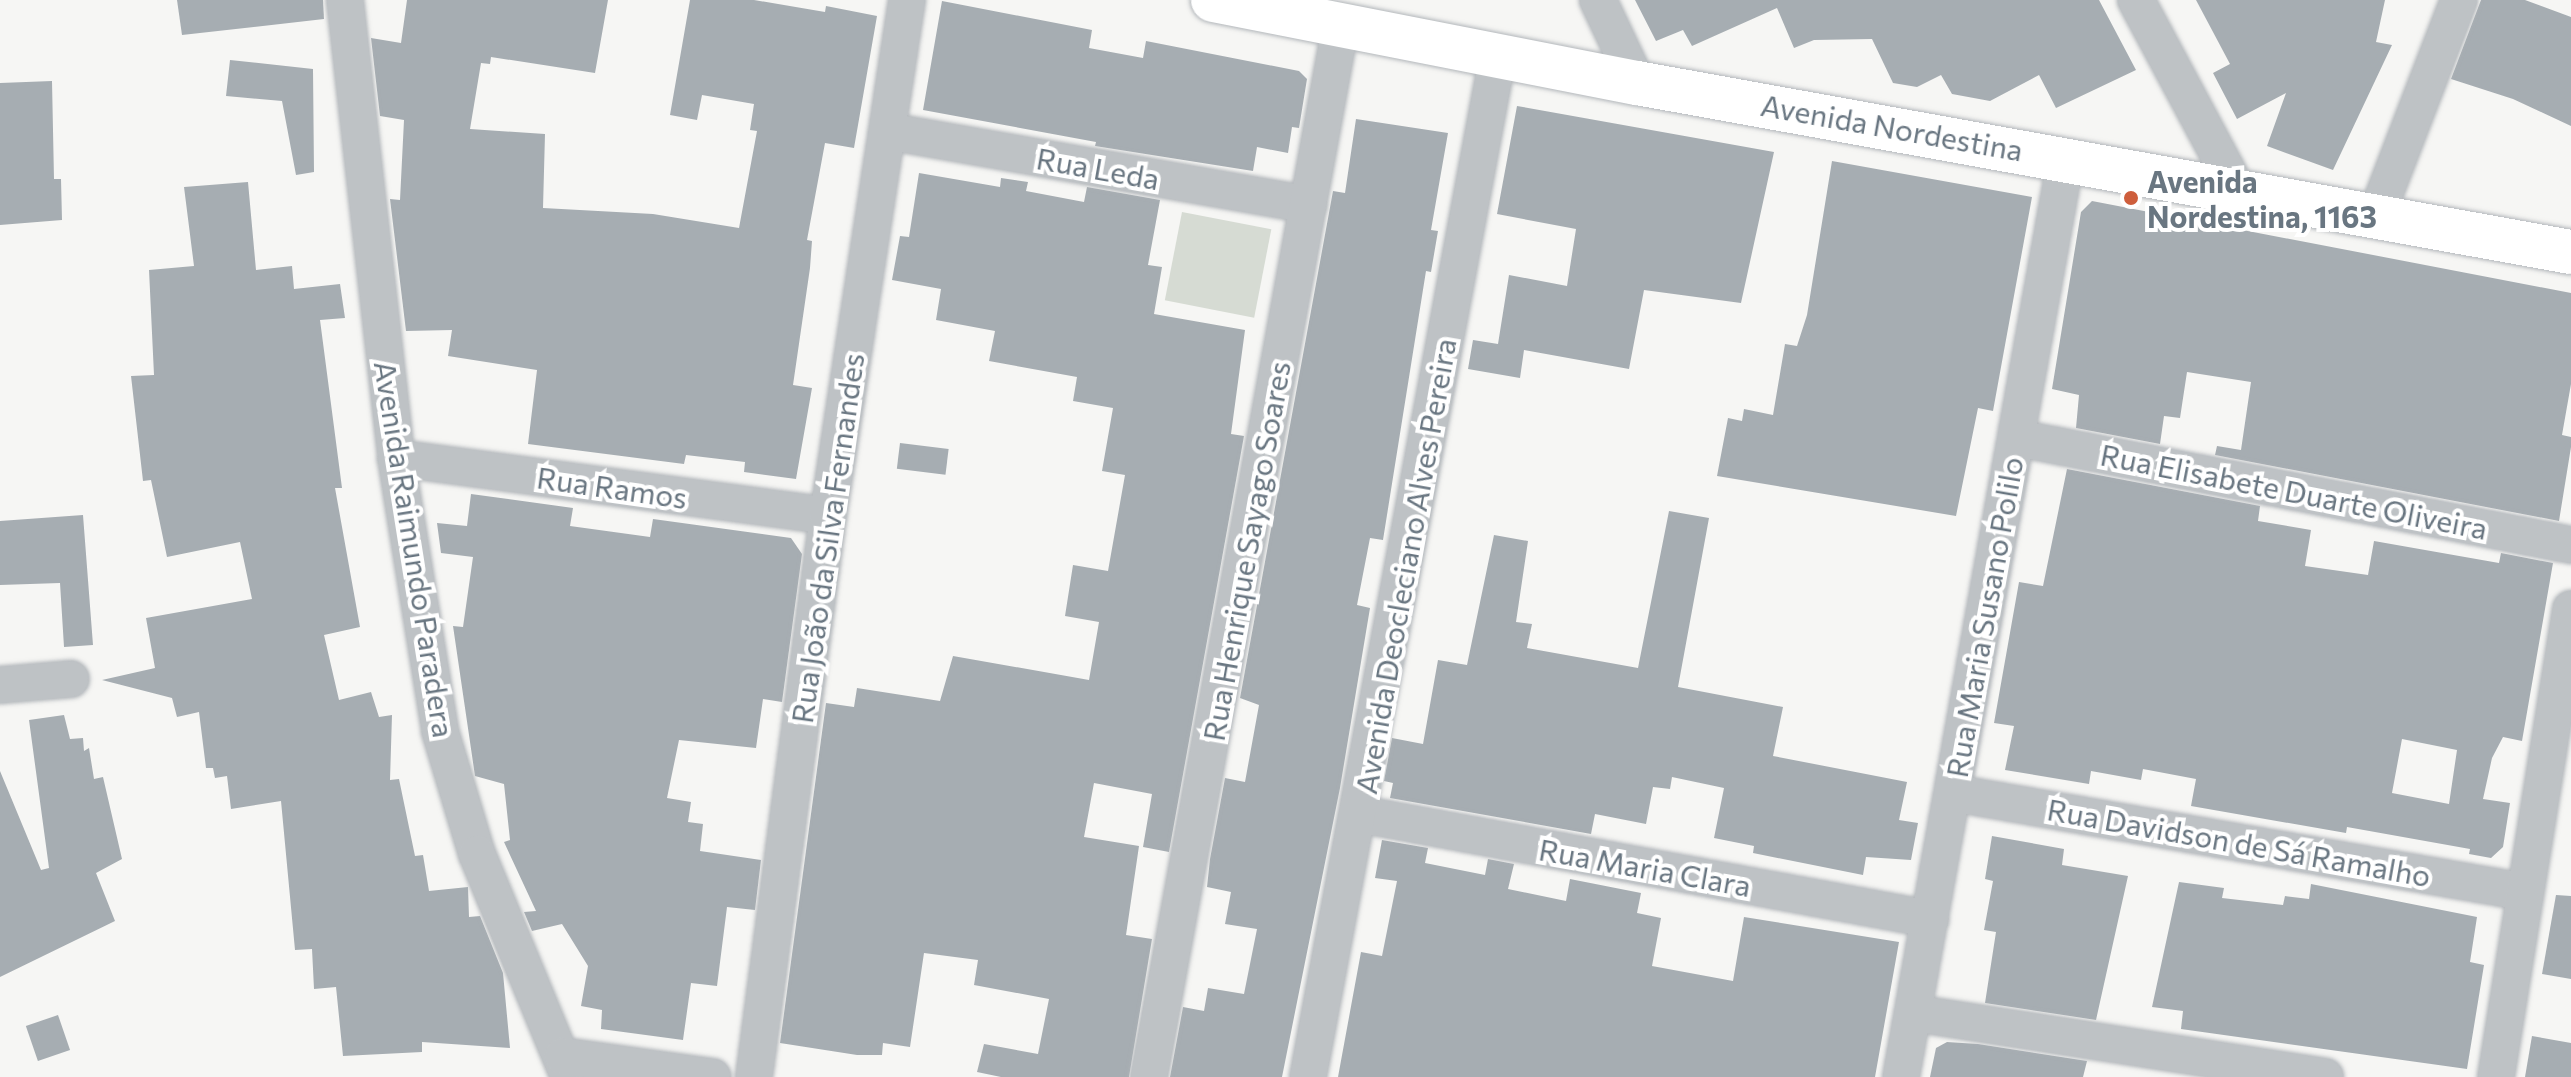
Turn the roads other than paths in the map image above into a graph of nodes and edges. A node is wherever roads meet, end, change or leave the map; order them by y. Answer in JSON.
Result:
{"nodes":[{"id":1,"x":345,"y":0,"type":"edge"},
{"id":2,"x":907,"y":0,"type":"edge"},
{"id":3,"x":1213,"y":0,"type":"edge"},
{"id":4,"x":1598,"y":0,"type":"edge"},
{"id":5,"x":2136,"y":0,"type":"edge"},
{"id":6,"x":2459,"y":0,"type":"edge"},
{"id":7,"x":1341,"y":24,"type":"junction"},
{"id":8,"x":1498,"y":55,"type":"junction"},
{"id":9,"x":1637,"y":83,"type":"junction"},
{"id":10,"x":887,"y":131,"type":"junction"},
{"id":11,"x":2066,"y":158,"type":"junction"},
{"id":12,"x":2237,"y":189,"type":"junction"},
{"id":13,"x":1309,"y":205,"type":"junction"},
{"id":14,"x":2376,"y":216,"type":"junction"},
{"id":15,"x":2571,"y":252,"type":"edge"},
{"id":16,"x":2017,"y":438,"type":"junction"},
{"id":17,"x":396,"y":458,"type":"junction"},
{"id":18,"x":828,"y":516,"type":"junction"},
{"id":19,"x":2571,"y":545,"type":"edge"},
{"id":20,"x":2571,"y":609,"type":"edge"},
{"id":21,"x":71,"y":679,"type":"dead end"},
{"id":22,"x":0,"y":685,"type":"edge"},
{"id":23,"x":1953,"y":793,"type":"junction"},
{"id":24,"x":1359,"y":814,"type":"junction"},
{"id":25,"x":2525,"y":892,"type":"junction"},
{"id":26,"x":1930,"y":919,"type":"junction"},
{"id":27,"x":1913,"y":1013,"type":"junction"},
{"id":28,"x":566,"y":1066,"type":"edge"},
{"id":29,"x":713,"y":1077,"type":"edge"},
{"id":30,"x":754,"y":1077,"type":"edge"},
{"id":31,"x":1149,"y":1077,"type":"edge"},
{"id":32,"x":1308,"y":1077,"type":"edge"},
{"id":33,"x":1901,"y":1077,"type":"edge"},
{"id":34,"x":2325,"y":1077,"type":"edge"},
{"id":35,"x":2496,"y":1077,"type":"edge"}],
"edges":[{"from":1,"to":17,"type":"street","name":"Avenida Raimundo Paradera"},
{"from":2,"to":10,"type":"street","name":"Rua João da Silva Fernandes"},
{"from":3,"to":7,"type":"main road","name":"Avenida Nordestina"},
{"from":4,"to":9,"type":"street"},
{"from":5,"to":12,"type":"street"},
{"from":6,"to":14,"type":"street"},
{"from":7,"to":8,"type":"main road","name":"Avenida Nordestina"},
{"from":7,"to":13,"type":"street","name":"Rua Henrique Sayago Soares"},
{"from":8,"to":9,"type":"main road","name":"Avenida Nordestina"},
{"from":8,"to":24,"type":"street","name":"Avenida Deocleciano Alves Pereira"},
{"from":9,"to":11,"type":"main road","name":"Avenida Nordestina"},
{"from":10,"to":13,"type":"street","name":"Rua Leda"},
{"from":10,"to":18,"type":"street","name":"Rua João da Silva Fernandes"},
{"from":11,"to":12,"type":"main road","name":"Avenida Nordestina"},
{"from":11,"to":16,"type":"street","name":"Rua Maria Susano Polilo"},
{"from":12,"to":14,"type":"main road","name":"Avenida Nordestina"},
{"from":13,"to":31,"type":"street","name":"Rua Henrique Sayago Soares"},
{"from":14,"to":15,"type":"main road","name":"Avenida Nordestina"},
{"from":16,"to":19,"type":"street","name":"Rua Elisabete Duarte Oliveira"},
{"from":16,"to":23,"type":"street","name":"Rua Maria Susano Polilo"},
{"from":17,"to":18,"type":"street","name":"Rua Ramos"},
{"from":17,"to":28,"type":"street","name":"Avenida Raimundo Paradera"},
{"from":18,"to":30,"type":"street","name":"Rua João da Silva Fernandes"},
{"from":20,"to":25,"type":"street"},
{"from":21,"to":22,"type":"street"},
{"from":23,"to":25,"type":"street","name":"Rua Davidson de Sá Ramalho"},
{"from":23,"to":26,"type":"street","name":"Rua Maria Susano Polilo"},
{"from":24,"to":26,"type":"street","name":"Rua Maria Clara"},
{"from":24,"to":32,"type":"street","name":"Avenida Deocleciano Alves Pereira"},
{"from":25,"to":35,"type":"street"},
{"from":26,"to":27,"type":"street","name":"Rua Maria Susano Polilo"},
{"from":27,"to":33,"type":"street","name":"Rua Maria Susano Polilo"},
{"from":27,"to":34,"type":"street"},
{"from":28,"to":29,"type":"street"}]}
